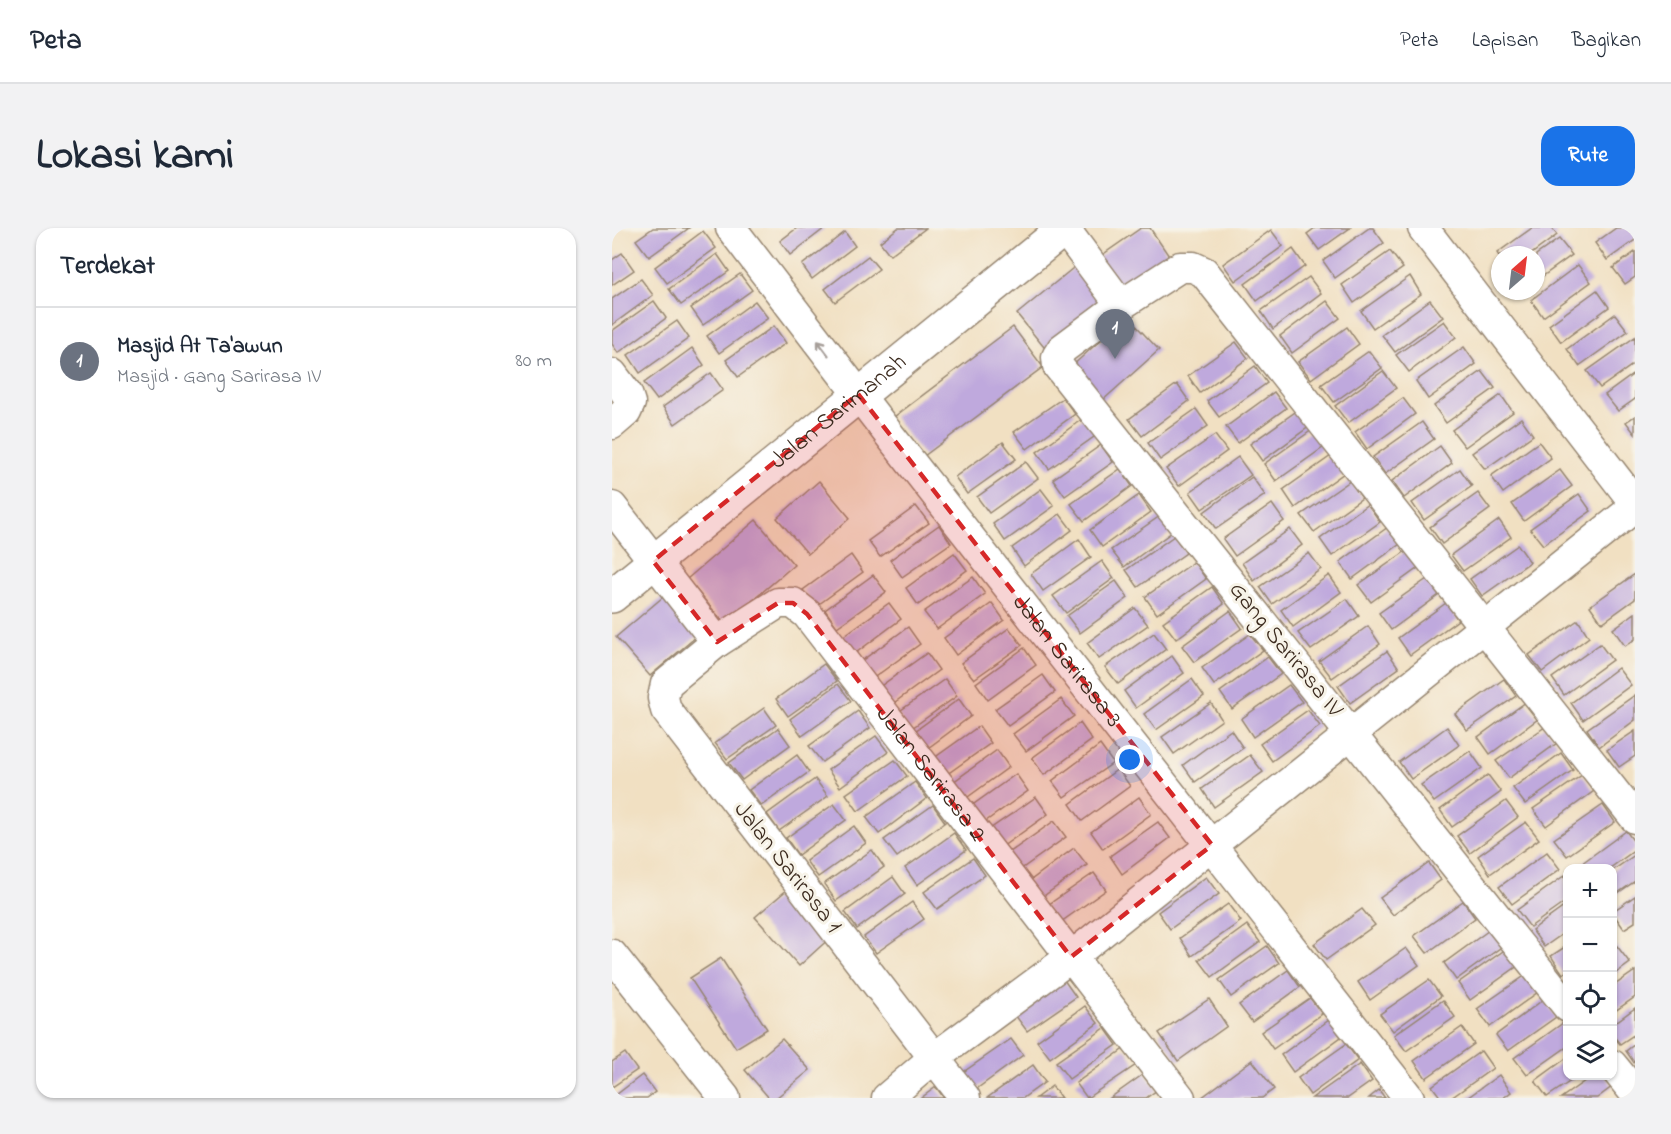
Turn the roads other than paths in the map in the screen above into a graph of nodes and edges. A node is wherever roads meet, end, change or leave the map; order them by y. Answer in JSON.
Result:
{"nodes":[{"id":1,"x":731,"y":228,"type":"edge"},
{"id":2,"x":1065,"y":228,"type":"edge"},
{"id":3,"x":1423,"y":228,"type":"edge"},
{"id":4,"x":1121,"y":305,"type":"junction"},
{"id":5,"x":612,"y":374,"type":"edge"},
{"id":6,"x":858,"y":394,"type":"junction"},
{"id":7,"x":612,"y":424,"type":"edge"},
{"id":8,"x":1635,"y":503,"type":"edge"},
{"id":9,"x":612,"y":507,"type":"edge"},
{"id":10,"x":1635,"y":507,"type":"edge"},
{"id":11,"x":653,"y":561,"type":"junction"},
{"id":12,"x":612,"y":596,"type":"edge"},
{"id":13,"x":1485,"y":626,"type":"junction"},
{"id":14,"x":717,"y":642,"type":"junction"},
{"id":15,"x":1352,"y":733,"type":"junction"},
{"id":16,"x":1635,"y":818,"type":"edge"},
{"id":17,"x":1212,"y":845,"type":"junction"},
{"id":18,"x":612,"y":955,"type":"edge"},
{"id":19,"x":1071,"y":957,"type":"junction"},
{"id":20,"x":1563,"y":1001,"type":"edge"},
{"id":21,"x":934,"y":1058,"type":"junction"},
{"id":22,"x":1617,"y":1071,"type":"edge"},
{"id":23,"x":1635,"y":1093,"type":"edge"},
{"id":24,"x":725,"y":1098,"type":"edge"},
{"id":25,"x":887,"y":1098,"type":"edge"},
{"id":26,"x":965,"y":1098,"type":"edge"},
{"id":27,"x":1180,"y":1098,"type":"edge"},
{"id":28,"x":1409,"y":1098,"type":"edge"}],
"edges":[{"from":6,"to":1,"type":"street","name":"Jalan Sarirasa 3","one_way":true},
{"from":2,"to":4,"type":"street"},
{"from":2,"to":6,"type":"street","name":"Jalan Sarimanah"},
{"from":3,"to":8,"type":"street"},
{"from":4,"to":13,"type":"street"},
{"from":4,"to":15,"type":"street","name":"Gang Sarirasa IV"},
{"from":5,"to":7,"type":"street"},
{"from":6,"to":11,"type":"street","name":"Jalan Sarimanah"},
{"from":6,"to":17,"type":"street","name":"Jalan Sarirasa 3"},
{"from":9,"to":11,"type":"street"},
{"from":10,"to":13,"type":"street"},
{"from":11,"to":12,"type":"street","name":"Jalan Sarimanah"},
{"from":11,"to":14,"type":"street"},
{"from":13,"to":15,"type":"street"},
{"from":13,"to":16,"type":"street"},
{"from":14,"to":19,"type":"street","name":"Jalan Sarirasa 2"},
{"from":14,"to":21,"type":"street","name":"Jalan Sarirasa 1"},
{"from":15,"to":17,"type":"street"},
{"from":15,"to":20,"type":"street","name":"Gang Sarirasa IV"},
{"from":17,"to":19,"type":"street"},
{"from":17,"to":28,"type":"street","name":"Jalan Sarirasa 3"},
{"from":18,"to":24,"type":"street"},
{"from":19,"to":21,"type":"street"},
{"from":19,"to":27,"type":"street","name":"Jalan Sarirasa 2"},
{"from":21,"to":25,"type":"street"},
{"from":21,"to":26,"type":"street","name":"Jalan Sarirasa 1"},
{"from":22,"to":23,"type":"street"}]}
